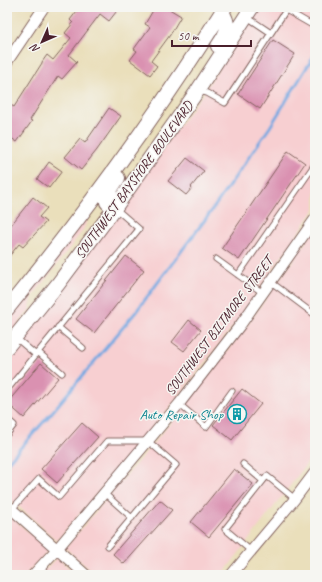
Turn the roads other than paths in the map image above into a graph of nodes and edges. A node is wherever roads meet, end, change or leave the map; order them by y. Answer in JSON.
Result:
{"nodes":[{"id":1,"x":44,"y":7,"type":"edge"},
{"id":2,"x":287,"y":8,"type":"edge"},
{"id":3,"x":223,"y":10,"type":"edge"},
{"id":4,"x":248,"y":10,"type":"edge"},
{"id":5,"x":312,"y":25,"type":"dead end"},
{"id":6,"x":272,"y":33,"type":"junction"},
{"id":7,"x":7,"y":62,"type":"edge"},
{"id":8,"x":198,"y":90,"type":"junction"},
{"id":9,"x":159,"y":107,"type":"junction"},
{"id":10,"x":315,"y":164,"type":"edge"},
{"id":11,"x":86,"y":208,"type":"junction"},
{"id":12,"x":114,"y":208,"type":"junction"},
{"id":13,"x":315,"y":219,"type":"edge"},
{"id":14,"x":216,"y":258,"type":"dead end"},
{"id":15,"x":238,"y":275,"type":"junction"},
{"id":16,"x":271,"y":282,"type":"junction"},
{"id":17,"x":263,"y":293,"type":"junction"},
{"id":18,"x":7,"y":309,"type":"edge"},
{"id":19,"x":35,"y":313,"type":"junction"},
{"id":20,"x":315,"y":315,"type":"edge"},
{"id":21,"x":58,"y":327,"type":"junction"},
{"id":22,"x":11,"y":342,"type":"edge"},
{"id":23,"x":83,"y":348,"type":"dead end"},
{"id":24,"x":37,"y":354,"type":"junction"},
{"id":25,"x":62,"y":373,"type":"dead end"},
{"id":26,"x":7,"y":390,"type":"edge"},
{"id":27,"x":232,"y":391,"type":"dead end"},
{"id":28,"x":179,"y":404,"type":"junction"},
{"id":29,"x":7,"y":419,"type":"edge"},
{"id":30,"x":7,"y":434,"type":"edge"},
{"id":31,"x":148,"y":441,"type":"junction"},
{"id":32,"x":243,"y":464,"type":"dead end"},
{"id":33,"x":315,"y":472,"type":"edge"},
{"id":34,"x":263,"y":481,"type":"junction"},
{"id":35,"x":104,"y":493,"type":"junction"},
{"id":36,"x":295,"y":498,"type":"junction"},
{"id":37,"x":10,"y":507,"type":"edge"},
{"id":38,"x":132,"y":518,"type":"junction"},
{"id":39,"x":108,"y":546,"type":"dead end"},
{"id":40,"x":57,"y":549,"type":"junction"},
{"id":41,"x":251,"y":551,"type":"junction"},
{"id":42,"x":33,"y":575,"type":"edge"},
{"id":43,"x":86,"y":575,"type":"edge"},
{"id":44,"x":231,"y":575,"type":"edge"}],
"edges":[{"from":1,"to":7,"type":"street"},
{"from":2,"to":5,"type":"lane"},
{"from":2,"to":6,"type":"lane"},
{"from":3,"to":8,"type":"main road"},
{"from":3,"to":9,"type":"main road","name":"SOUTHWEST BAYSHORE BOULEVARD"},
{"from":4,"to":6,"type":"lane"},
{"from":4,"to":8,"type":"main road","name":"SOUTHWEST BAYSHORE BOULEVARD"},
{"from":6,"to":8,"type":"lane"},
{"from":8,"to":12,"type":"main road","name":"SOUTHWEST BAYSHORE BOULEVARD"},
{"from":9,"to":11,"type":"main road","name":"SOUTHWEST BAYSHORE BOULEVARD"},
{"from":9,"to":12,"type":"main road"},
{"from":10,"to":15,"type":"lane"},
{"from":11,"to":18,"type":"main road","name":"SOUTHWEST BAYSHORE BOULEVARD"},
{"from":11,"to":19,"type":"main road"},
{"from":12,"to":19,"type":"main road","name":"SOUTHWEST BAYSHORE BOULEVARD"},
{"from":12,"to":21,"type":"lane"},
{"from":13,"to":16,"type":"street","name":"SOUTHWEST BILTMORE STREET"},
{"from":14,"to":15,"type":"lane"},
{"from":15,"to":17,"type":"lane"},
{"from":16,"to":17,"type":"street","name":"SOUTHWEST BILTMORE STREET"},
{"from":16,"to":20,"type":"lane"},
{"from":17,"to":28,"type":"street","name":"SOUTHWEST BILTMORE STREET"},
{"from":19,"to":22,"type":"main road","name":"SOUTHWEST BAYSHORE BOULEVARD"},
{"from":21,"to":23,"type":"lane"},
{"from":21,"to":24,"type":"lane"},
{"from":22,"to":24,"type":"lane"},
{"from":24,"to":25,"type":"lane"},
{"from":24,"to":26,"type":"lane"},
{"from":27,"to":28,"type":"lane"},
{"from":28,"to":31,"type":"street","name":"SOUTHWEST BILTMORE STREET"},
{"from":29,"to":30,"type":"lane"},
{"from":31,"to":35,"type":"street","name":"SOUTHWEST BILTMORE STREET"},
{"from":31,"to":37,"type":"lane"},
{"from":31,"to":38,"type":"lane"},
{"from":32,"to":34,"type":"lane"},
{"from":33,"to":36,"type":"street"},
{"from":34,"to":36,"type":"lane"},
{"from":34,"to":41,"type":"lane"},
{"from":35,"to":38,"type":"lane"},
{"from":35,"to":40,"type":"street","name":"SOUTHWEST BILTMORE STREET"},
{"from":36,"to":41,"type":"street"},
{"from":37,"to":40,"type":"street"},
{"from":38,"to":39,"type":"lane"},
{"from":40,"to":42,"type":"street","name":"SOUTHWEST BILTMORE STREET"},
{"from":40,"to":43,"type":"street"},
{"from":41,"to":44,"type":"street"}]}
